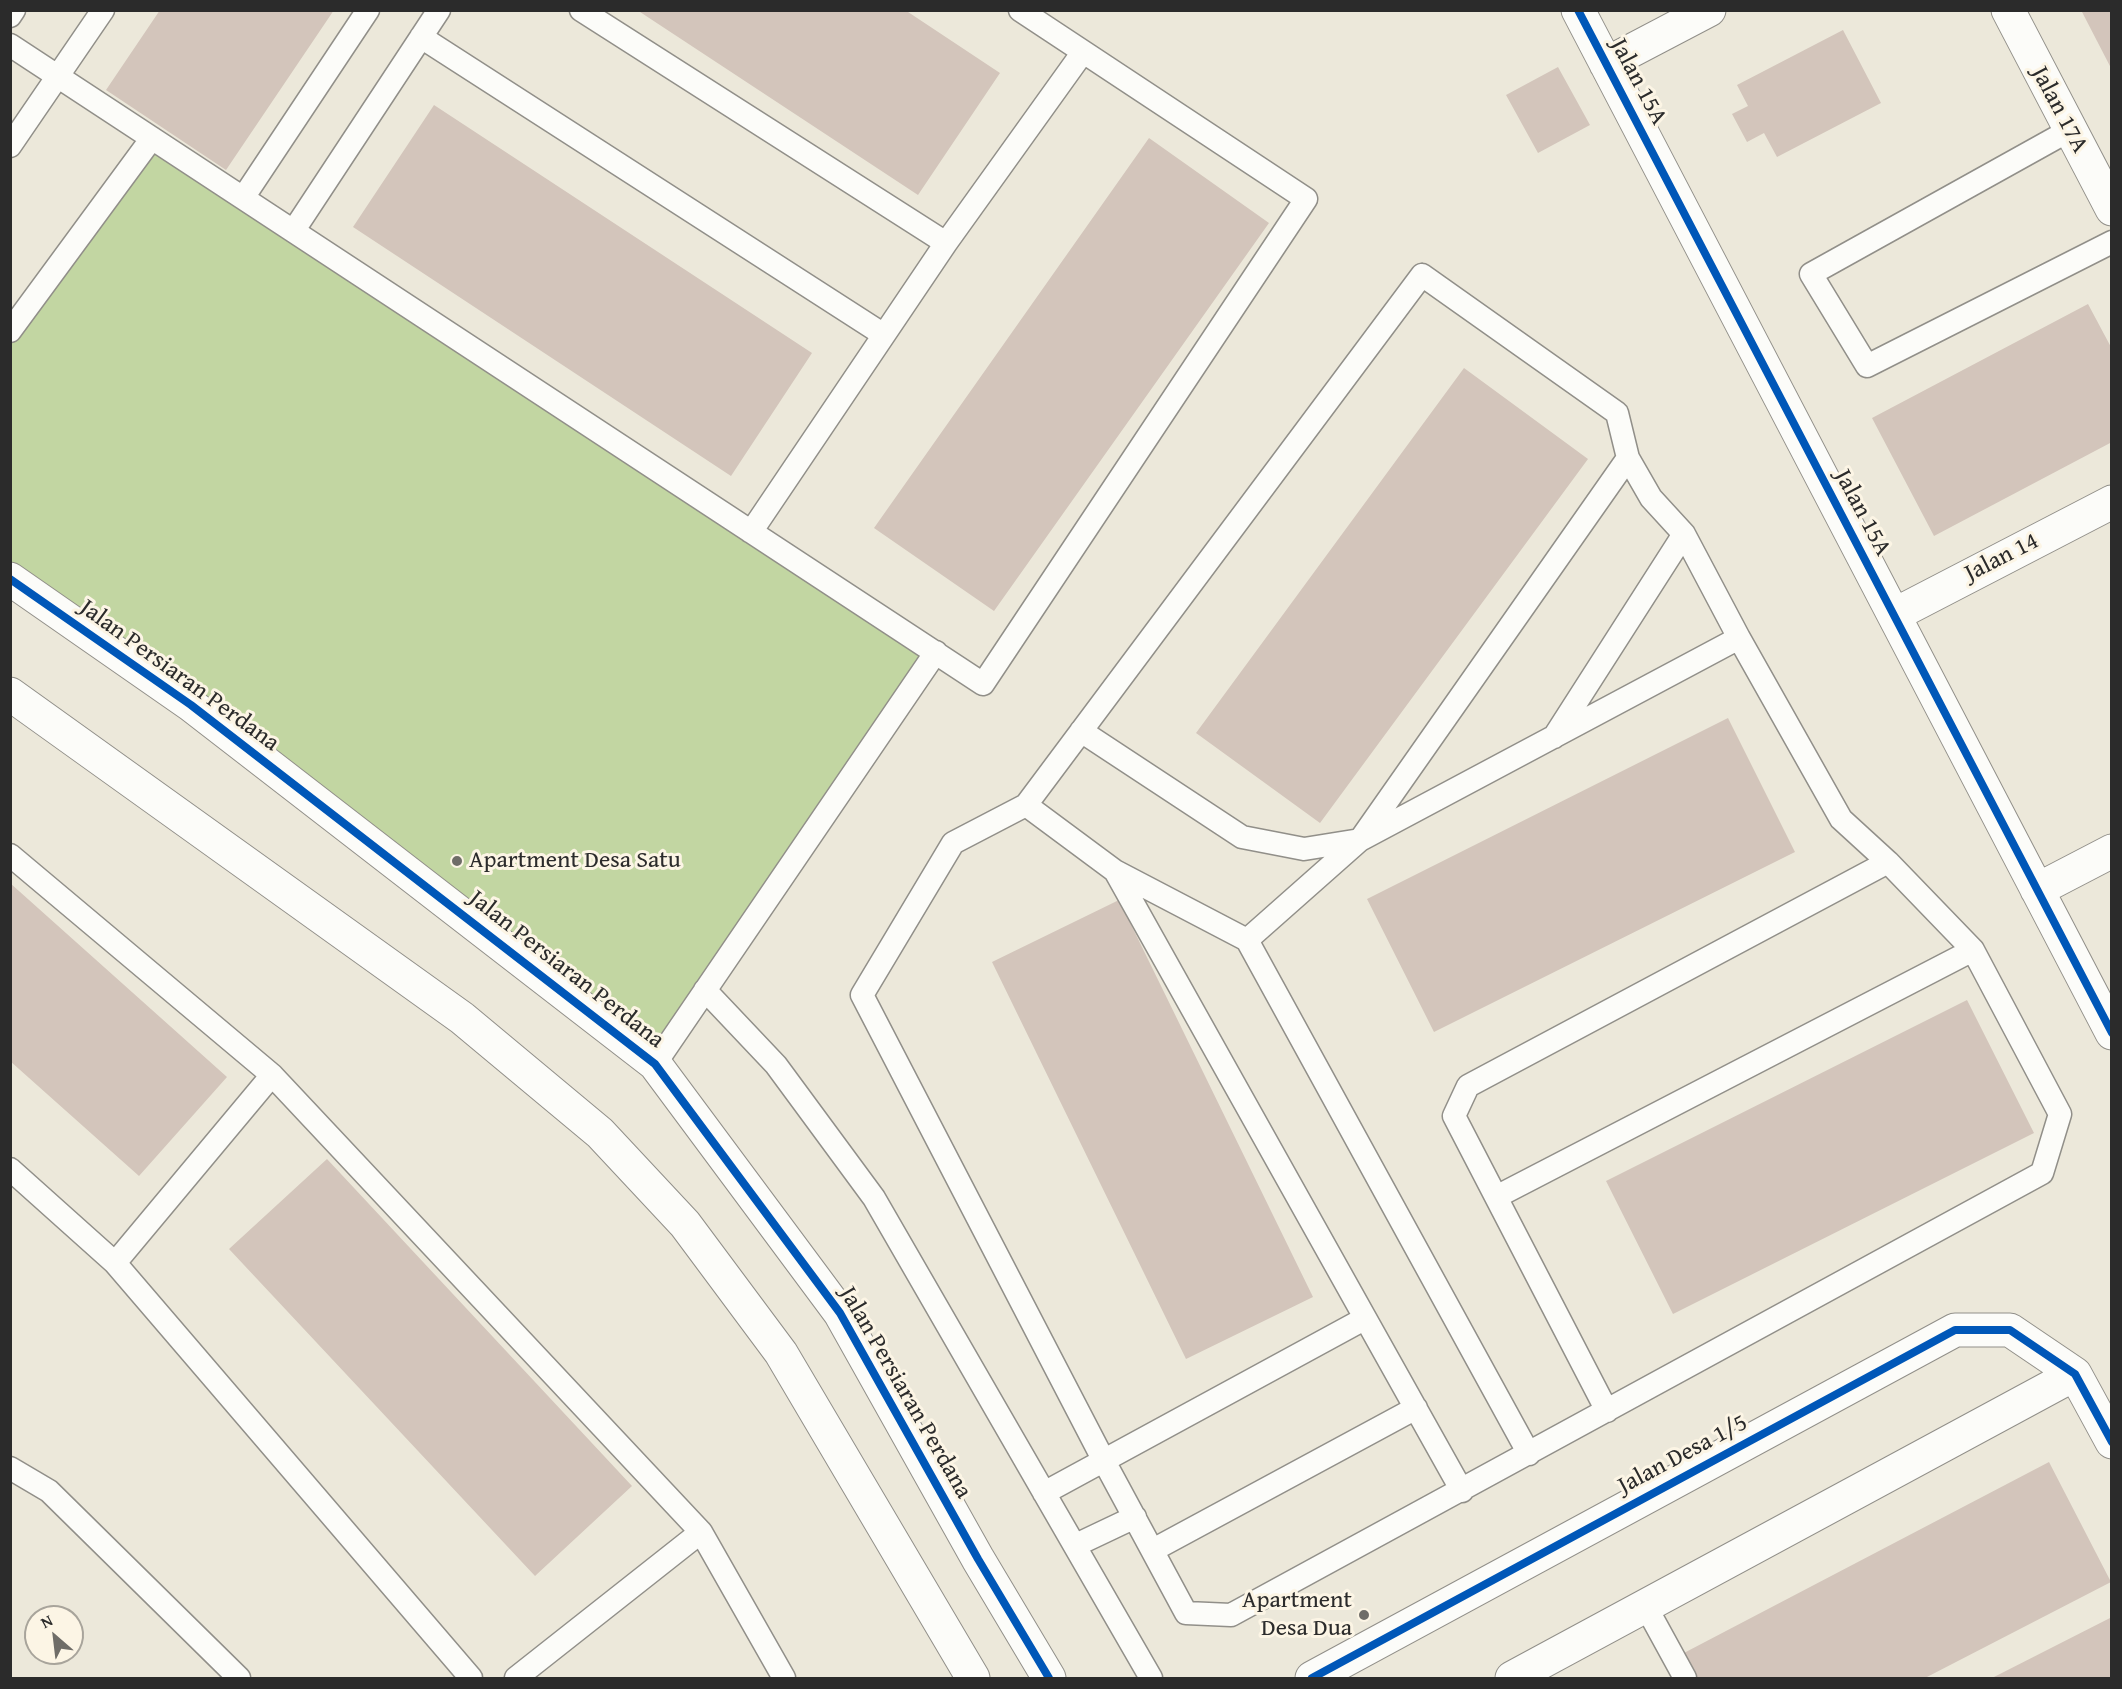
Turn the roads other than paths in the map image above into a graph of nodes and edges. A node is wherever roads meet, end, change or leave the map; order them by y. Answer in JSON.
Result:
{"nodes":[{"id":1,"x":14,"y":10,"type":"edge"},
{"id":2,"x":103,"y":10,"type":"edge"},
{"id":3,"x":368,"y":10,"type":"edge"},
{"id":4,"x":439,"y":10,"type":"edge"},
{"id":5,"x":581,"y":10,"type":"edge"},
{"id":6,"x":1020,"y":10,"type":"edge"},
{"id":7,"x":1578,"y":10,"type":"edge"},
{"id":8,"x":1708,"y":10,"type":"edge"},
{"id":9,"x":2008,"y":10,"type":"edge"},
{"id":10,"x":10,"y":16,"type":"edge"},
{"id":11,"x":421,"y":38,"type":"junction"},
{"id":12,"x":10,"y":45,"type":"edge"},
{"id":13,"x":1083,"y":52,"type":"junction"},
{"id":14,"x":1606,"y":64,"type":"junction"},
{"id":15,"x":58,"y":76,"type":"junction"},
{"id":16,"x":2070,"y":130,"type":"junction"},
{"id":17,"x":152,"y":138,"type":"junction"},
{"id":18,"x":10,"y":146,"type":"edge"},
{"id":19,"x":243,"y":198,"type":"junction"},
{"id":20,"x":2112,"y":209,"type":"edge"},
{"id":21,"x":294,"y":230,"type":"junction"},
{"id":22,"x":2112,"y":242,"type":"edge"},
{"id":23,"x":946,"y":243,"type":"junction"},
{"id":24,"x":10,"y":331,"type":"edge"},
{"id":25,"x":884,"y":335,"type":"junction"},
{"id":26,"x":1628,"y":458,"type":"junction"},
{"id":27,"x":2112,"y":502,"type":"edge"},
{"id":28,"x":751,"y":532,"type":"junction"},
{"id":29,"x":1684,"y":534,"type":"junction"},
{"id":30,"x":10,"y":579,"type":"edge"},
{"id":31,"x":1894,"y":615,"type":"junction"},
{"id":32,"x":1738,"y":638,"type":"junction"},
{"id":33,"x":936,"y":652,"type":"junction"},
{"id":34,"x":10,"y":694,"type":"edge"},
{"id":35,"x":1081,"y":730,"type":"junction"},
{"id":36,"x":1553,"y":738,"type":"junction"},
{"id":37,"x":1026,"y":805,"type":"junction"},
{"id":38,"x":1360,"y":840,"type":"junction"},
{"id":39,"x":2112,"y":851,"type":"edge"},
{"id":40,"x":10,"y":855,"type":"edge"},
{"id":41,"x":1888,"y":862,"type":"junction"},
{"id":42,"x":1115,"y":871,"type":"junction"},
{"id":43,"x":2037,"y":890,"type":"junction"},
{"id":44,"x":1247,"y":940,"type":"junction"},
{"id":45,"x":1972,"y":950,"type":"junction"},
{"id":46,"x":705,"y":990,"type":"junction"},
{"id":47,"x":2112,"y":1033,"type":"edge"},
{"id":48,"x":654,"y":1064,"type":"junction"},
{"id":49,"x":272,"y":1075,"type":"junction"},
{"id":50,"x":10,"y":1168,"type":"edge"},
{"id":51,"x":1496,"y":1197,"type":"junction"},
{"id":52,"x":116,"y":1263,"type":"junction"},
{"id":53,"x":1364,"y":1319,"type":"junction"},
{"id":54,"x":2075,"y":1374,"type":"junction"},
{"id":55,"x":1416,"y":1408,"type":"junction"},
{"id":56,"x":1607,"y":1411,"type":"junction"},
{"id":57,"x":2112,"y":1442,"type":"edge"},
{"id":58,"x":1529,"y":1454,"type":"junction"},
{"id":59,"x":1104,"y":1461,"type":"junction"},
{"id":60,"x":10,"y":1468,"type":"edge"},
{"id":61,"x":1462,"y":1491,"type":"junction"},
{"id":62,"x":1044,"y":1493,"type":"junction"},
{"id":63,"x":1135,"y":1517,"type":"junction"},
{"id":64,"x":701,"y":1532,"type":"junction"},
{"id":65,"x":1076,"y":1545,"type":"junction"},
{"id":66,"x":1153,"y":1550,"type":"junction"},
{"id":67,"x":1645,"y":1605,"type":"junction"},
{"id":68,"x":239,"y":1678,"type":"edge"},
{"id":69,"x":471,"y":1678,"type":"edge"},
{"id":70,"x":516,"y":1678,"type":"edge"},
{"id":71,"x":784,"y":1678,"type":"edge"},
{"id":72,"x":973,"y":1678,"type":"edge"},
{"id":73,"x":1049,"y":1678,"type":"edge"},
{"id":74,"x":1151,"y":1678,"type":"edge"},
{"id":75,"x":1312,"y":1678,"type":"edge"},
{"id":76,"x":1512,"y":1678,"type":"edge"},
{"id":77,"x":1685,"y":1678,"type":"edge"}],
"edges":[{"from":1,"to":10,"type":"lane"},
{"from":2,"to":15,"type":"lane"},
{"from":3,"to":19,"type":"lane"},
{"from":4,"to":11,"type":"lane"},
{"from":5,"to":23,"type":"lane"},
{"from":6,"to":13,"type":"lane"},
{"from":7,"to":14,"type":"street","name":"Jalan 15A"},
{"from":8,"to":14,"type":"street"},
{"from":9,"to":16,"type":"street","name":"Jalan 17A"},
{"from":11,"to":21,"type":"lane"},
{"from":11,"to":25,"type":"lane"},
{"from":12,"to":15,"type":"lane"},
{"from":13,"to":23,"type":"lane"},
{"from":13,"to":33,"type":"lane"},
{"from":14,"to":31,"type":"street","name":"Jalan 15A"},
{"from":15,"to":17,"type":"lane"},
{"from":15,"to":18,"type":"lane"},
{"from":16,"to":20,"type":"street","name":"Jalan 17A"},
{"from":16,"to":22,"type":"lane"},
{"from":17,"to":19,"type":"lane"},
{"from":17,"to":24,"type":"lane"},
{"from":19,"to":21,"type":"lane"},
{"from":21,"to":28,"type":"lane"},
{"from":23,"to":25,"type":"lane"},
{"from":25,"to":28,"type":"lane"},
{"from":26,"to":29,"type":"lane"},
{"from":26,"to":35,"type":"lane"},
{"from":26,"to":38,"type":"lane"},
{"from":27,"to":31,"type":"street","name":"Jalan 14"},
{"from":28,"to":33,"type":"lane"},
{"from":29,"to":32,"type":"lane"},
{"from":29,"to":36,"type":"lane"},
{"from":30,"to":48,"type":"street","name":"Jalan Persiaran Perdana"},
{"from":31,"to":43,"type":"street","name":"Jalan 15A"},
{"from":32,"to":36,"type":"lane"},
{"from":32,"to":41,"type":"lane"},
{"from":33,"to":46,"type":"lane"},
{"from":34,"to":72,"type":"street"},
{"from":35,"to":37,"type":"lane"},
{"from":35,"to":38,"type":"lane"},
{"from":36,"to":38,"type":"lane"},
{"from":37,"to":42,"type":"lane"},
{"from":37,"to":59,"type":"lane"},
{"from":38,"to":44,"type":"lane"},
{"from":39,"to":43,"type":"street"},
{"from":40,"to":49,"type":"lane"},
{"from":41,"to":45,"type":"lane"},
{"from":41,"to":51,"type":"lane"},
{"from":42,"to":44,"type":"lane"},
{"from":42,"to":53,"type":"lane"},
{"from":43,"to":47,"type":"street","name":"Jalan 15A"},
{"from":44,"to":58,"type":"lane"},
{"from":45,"to":51,"type":"lane"},
{"from":45,"to":56,"type":"lane"},
{"from":46,"to":48,"type":"lane"},
{"from":46,"to":62,"type":"lane"},
{"from":48,"to":73,"type":"street","name":"Jalan Persiaran Perdana"},
{"from":49,"to":52,"type":"lane"},
{"from":49,"to":64,"type":"lane"},
{"from":50,"to":52,"type":"lane"},
{"from":51,"to":56,"type":"lane"},
{"from":52,"to":69,"type":"lane"},
{"from":53,"to":55,"type":"lane"},
{"from":53,"to":59,"type":"lane"},
{"from":54,"to":57,"type":"street"},
{"from":54,"to":67,"type":"street"},
{"from":54,"to":75,"type":"street","name":"Jalan Desa 1/5"},
{"from":55,"to":61,"type":"lane"},
{"from":55,"to":66,"type":"lane"},
{"from":56,"to":58,"type":"lane"},
{"from":58,"to":61,"type":"lane"},
{"from":59,"to":62,"type":"lane"},
{"from":59,"to":63,"type":"lane"},
{"from":60,"to":68,"type":"lane"},
{"from":61,"to":66,"type":"lane"},
{"from":62,"to":65,"type":"lane"},
{"from":63,"to":65,"type":"lane"},
{"from":63,"to":66,"type":"lane"},
{"from":64,"to":70,"type":"lane"},
{"from":64,"to":71,"type":"lane"},
{"from":65,"to":74,"type":"lane"},
{"from":67,"to":76,"type":"street"},
{"from":67,"to":77,"type":"lane"}]}
